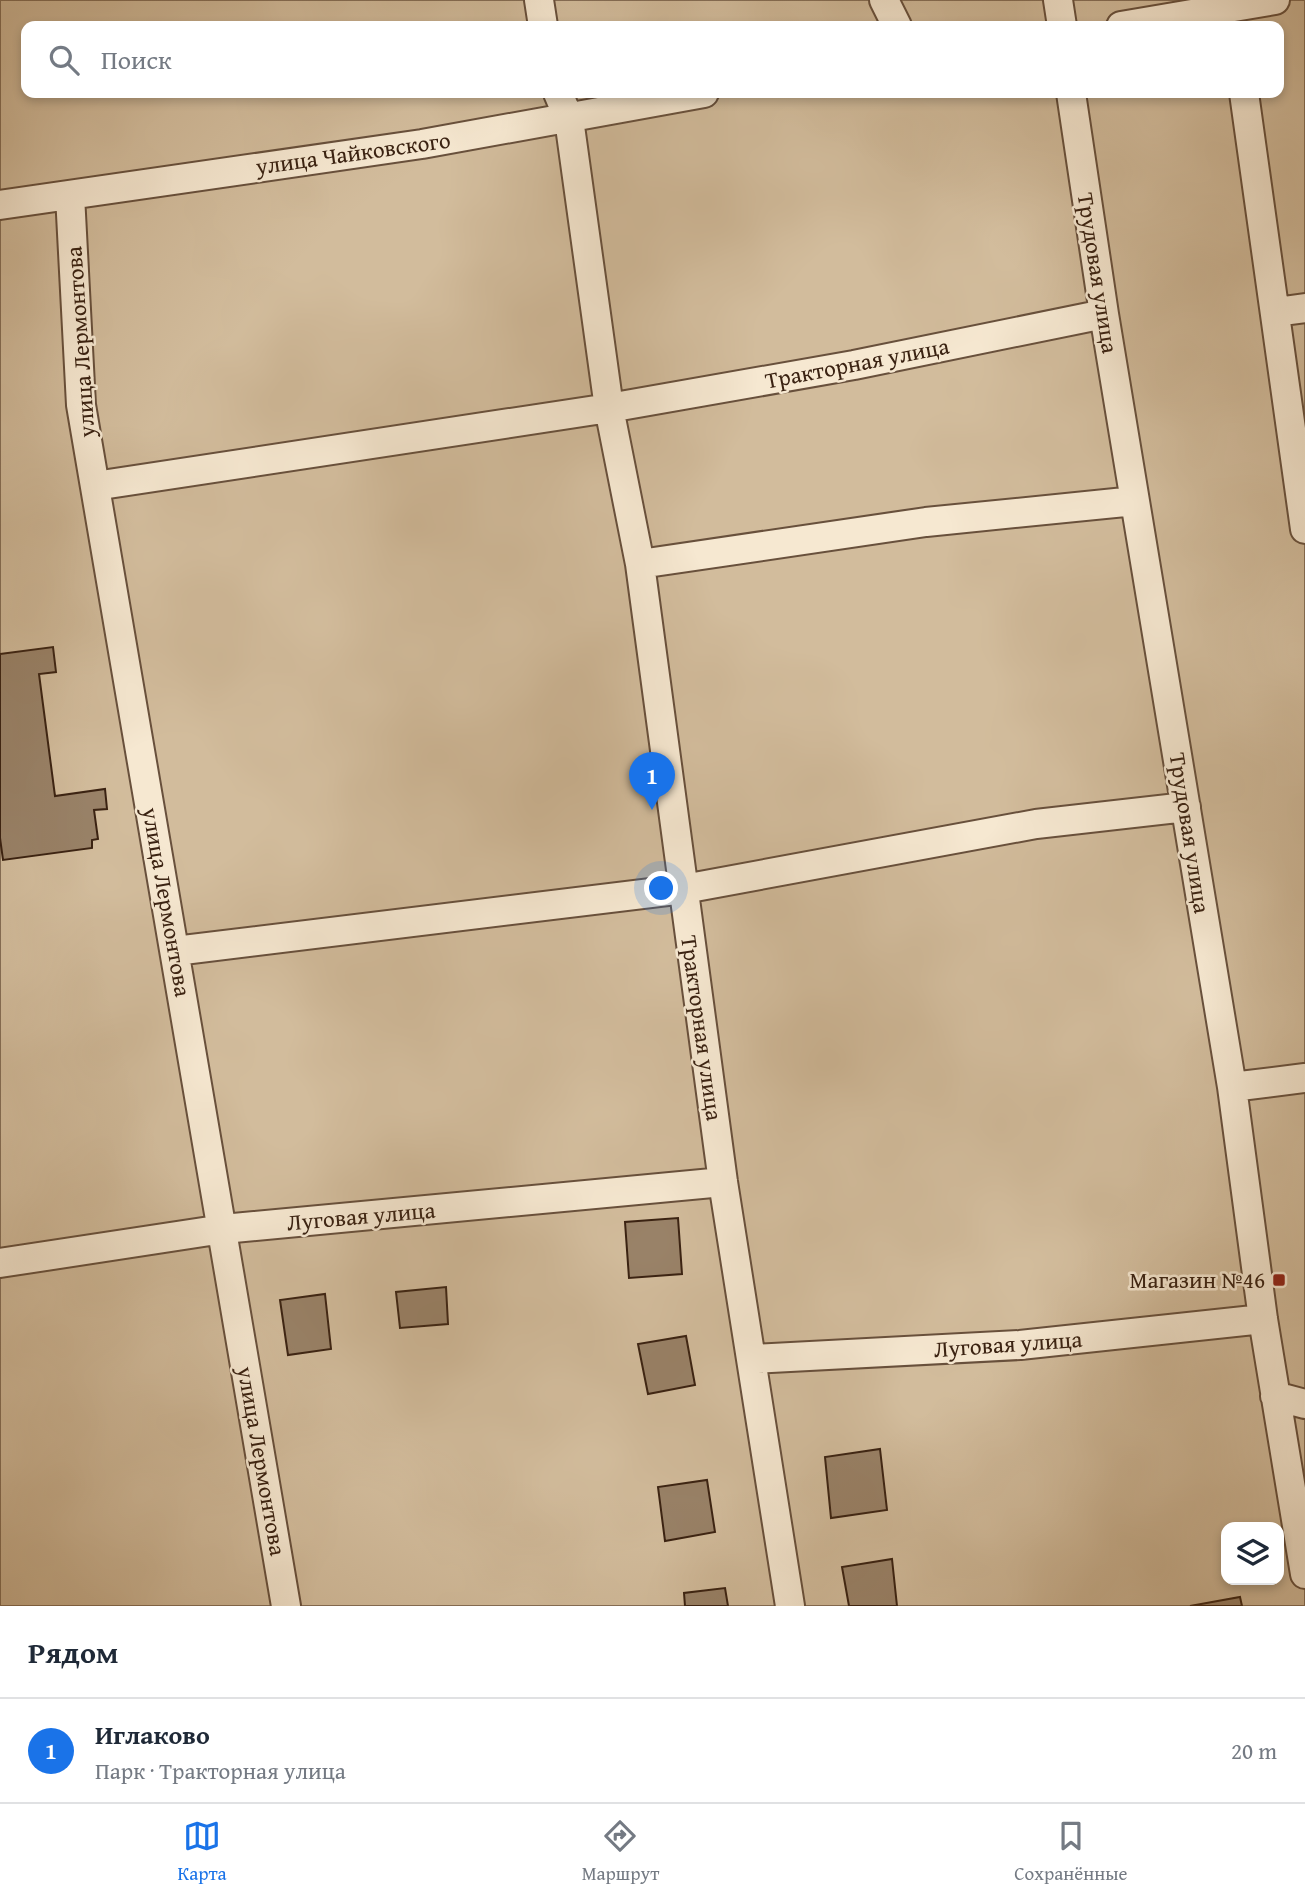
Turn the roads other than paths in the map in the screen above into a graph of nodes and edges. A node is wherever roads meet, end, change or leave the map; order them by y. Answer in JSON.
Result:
{"nodes":[{"id":1,"x":539,"y":0,"type":"edge"},
{"id":2,"x":884,"y":0,"type":"edge"},
{"id":3,"x":1058,"y":0,"type":"edge"},
{"id":4,"x":1275,"y":0,"type":"edge"},
{"id":5,"x":1233,"y":17,"type":"edge"},
{"id":6,"x":542,"y":21,"type":"edge"},
{"id":7,"x":894,"y":21,"type":"edge"},
{"id":8,"x":1061,"y":21,"type":"edge"},
{"id":9,"x":1183,"y":21,"type":"edge"},
{"id":10,"x":560,"y":98,"type":"edge"},
{"id":11,"x":678,"y":98,"type":"edge"},
{"id":12,"x":1072,"y":98,"type":"edge"},
{"id":13,"x":1245,"y":98,"type":"edge"},
{"id":14,"x":569,"y":119,"type":"junction"},
{"id":15,"x":70,"y":195,"type":"junction"},
{"id":16,"x":0,"y":205,"type":"edge"},
{"id":17,"x":1305,"y":308,"type":"edge"},
{"id":18,"x":1276,"y":312,"type":"junction"},
{"id":19,"x":1104,"y":314,"type":"junction"},
{"id":20,"x":609,"y":408,"type":"junction"},
{"id":21,"x":95,"y":486,"type":"junction"},
{"id":22,"x":1135,"y":501,"type":"junction"},
{"id":23,"x":1305,"y":529,"type":"edge"},
{"id":24,"x":640,"y":564,"type":"junction"},
{"id":25,"x":1186,"y":807,"type":"junction"},
{"id":26,"x":684,"y":889,"type":"junction"},
{"id":27,"x":175,"y":951,"type":"junction"},
{"id":28,"x":1305,"y":1078,"type":"edge"},
{"id":29,"x":1232,"y":1087,"type":"junction"},
{"id":30,"x":723,"y":1182,"type":"junction"},
{"id":31,"x":223,"y":1229,"type":"junction"},
{"id":32,"x":0,"y":1264,"type":"edge"},
{"id":33,"x":1263,"y":1319,"type":"junction"},
{"id":34,"x":752,"y":1359,"type":"junction"},
{"id":35,"x":1275,"y":1396,"type":"junction"},
{"id":36,"x":1305,"y":1404,"type":"edge"},
{"id":37,"x":1305,"y":1574,"type":"edge"},
{"id":38,"x":286,"y":1606,"type":"edge"},
{"id":39,"x":790,"y":1606,"type":"edge"}],
"edges":[{"from":1,"to":6,"type":"street"},
{"from":2,"to":7,"type":"street"},
{"from":3,"to":8,"type":"street"},
{"from":4,"to":5,"type":"street"},
{"from":5,"to":9,"type":"street"},
{"from":10,"to":14,"type":"street","name":"Тракторная улица"},
{"from":11,"to":14,"type":"street","name":"улица Чайковского"},
{"from":12,"to":19,"type":"street","name":"Трудовая улица"},
{"from":13,"to":18,"type":"street"},
{"from":14,"to":15,"type":"street","name":"улица Чайковского"},
{"from":14,"to":20,"type":"street","name":"Тракторная улица"},
{"from":15,"to":16,"type":"street","name":"улица Чайковского"},
{"from":15,"to":21,"type":"street","name":"улица Лермонтова"},
{"from":17,"to":18,"type":"street"},
{"from":18,"to":23,"type":"street"},
{"from":19,"to":20,"type":"street","name":"Тракторная улица"},
{"from":19,"to":22,"type":"street","name":"Трудовая улица"},
{"from":20,"to":21,"type":"street"},
{"from":20,"to":24,"type":"street","name":"Тракторная улица"},
{"from":21,"to":27,"type":"street","name":"улица Лермонтова"},
{"from":22,"to":24,"type":"street"},
{"from":22,"to":25,"type":"street","name":"Трудовая улица"},
{"from":24,"to":26,"type":"street","name":"Тракторная улица"},
{"from":25,"to":26,"type":"street"},
{"from":25,"to":29,"type":"street","name":"Трудовая улица"},
{"from":26,"to":27,"type":"street"},
{"from":26,"to":30,"type":"street","name":"Тракторная улица"},
{"from":27,"to":31,"type":"street","name":"улица Лермонтова"},
{"from":28,"to":29,"type":"street"},
{"from":29,"to":33,"type":"street","name":"Трудовая улица"},
{"from":30,"to":31,"type":"street","name":"Луговая улица"},
{"from":30,"to":34,"type":"street","name":"Тракторная улица"},
{"from":31,"to":32,"type":"street","name":"Луговая улица"},
{"from":31,"to":38,"type":"street","name":"улица Лермонтова"},
{"from":33,"to":34,"type":"street","name":"Луговая улица"},
{"from":33,"to":35,"type":"street","name":"Трудовая улица"},
{"from":34,"to":39,"type":"street","name":"Тракторная улица"},
{"from":35,"to":36,"type":"street"},
{"from":35,"to":37,"type":"street","name":"Трудовая улица"}]}
